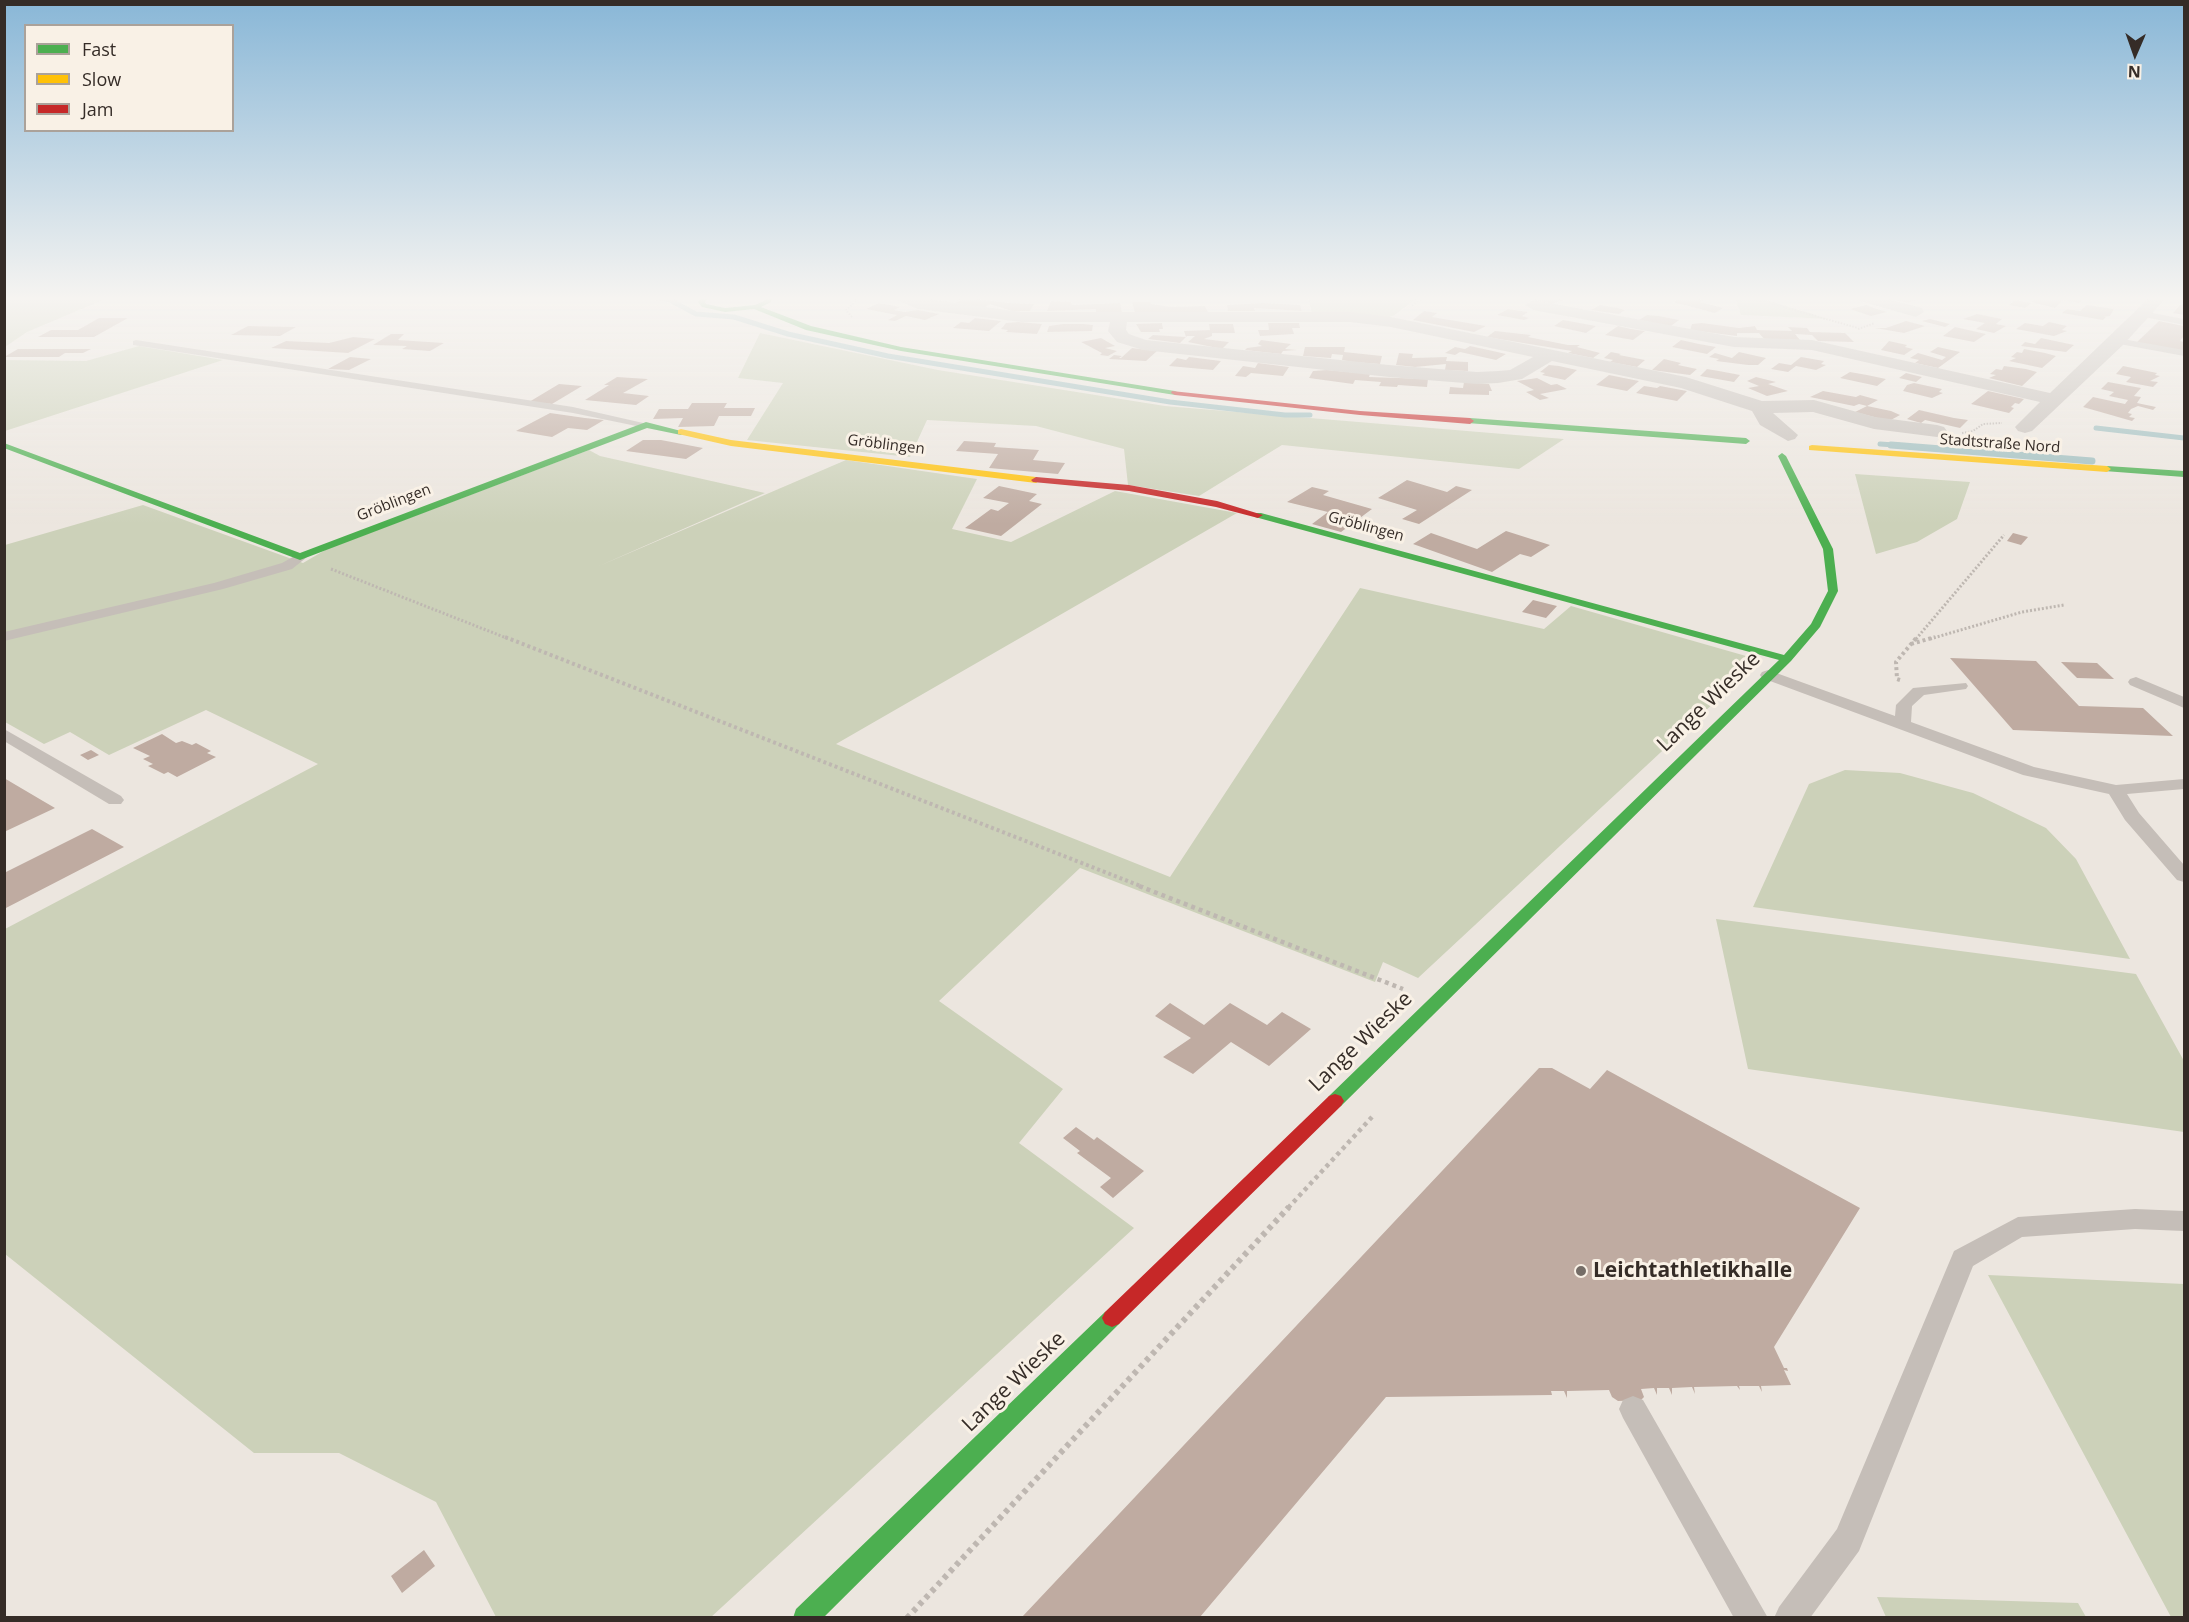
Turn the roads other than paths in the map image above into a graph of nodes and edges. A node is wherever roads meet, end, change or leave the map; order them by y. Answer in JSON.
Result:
{"nodes":[{"id":1,"x":330,"y":373,"type":"edge"},
{"id":2,"x":1042,"y":373,"type":"edge"},
{"id":3,"x":1410,"y":373,"type":"edge"},
{"id":4,"x":1519,"y":373,"type":"edge"},
{"id":5,"x":1633,"y":373,"type":"edge"},
{"id":6,"x":1931,"y":373,"type":"edge"},
{"id":7,"x":2081,"y":373,"type":"edge"},
{"id":8,"x":2052,"y":399,"type":"junction"},
{"id":9,"x":646,"y":425,"type":"junction"},
{"id":10,"x":2025,"y":428,"type":"road end"},
{"id":11,"x":1937,"y":431,"type":"road end"},
{"id":12,"x":1788,"y":435,"type":"joint"},
{"id":13,"x":1762,"y":437,"type":"junction"},
{"id":14,"x":4,"y":445,"type":"edge"},
{"id":15,"x":1812,"y":448,"type":"junction"},
{"id":16,"x":2184,"y":474,"type":"edge"},
{"id":17,"x":300,"y":557,"type":"junction"},
{"id":18,"x":4,"y":637,"type":"edge"},
{"id":19,"x":1787,"y":659,"type":"junction"},
{"id":20,"x":1768,"y":675,"type":"junction"},
{"id":21,"x":2136,"y":682,"type":"dead end"},
{"id":22,"x":1960,"y":686,"type":"dead end"},
{"id":23,"x":2184,"y":703,"type":"edge"},
{"id":24,"x":1903,"y":724,"type":"junction"},
{"id":25,"x":4,"y":734,"type":"edge"},
{"id":26,"x":2184,"y":784,"type":"edge"},
{"id":27,"x":2116,"y":790,"type":"junction"},
{"id":28,"x":115,"y":800,"type":"dead end"},
{"id":29,"x":2184,"y":876,"type":"edge"},
{"id":30,"x":2184,"y":1221,"type":"edge"},
{"id":31,"x":1633,"y":1409,"type":"dead end"},
{"id":32,"x":805,"y":1617,"type":"edge"},
{"id":33,"x":1752,"y":1617,"type":"edge"},
{"id":34,"x":1790,"y":1617,"type":"edge"}],
"edges":[{"from":1,"to":9,"type":"lane"},
{"from":2,"to":13,"type":"street"},
{"from":3,"to":4,"type":"street"},
{"from":5,"to":13,"type":"street"},
{"from":6,"to":8,"type":"street"},
{"from":7,"to":8,"type":"street"},
{"from":8,"to":10,"type":"street"},
{"from":9,"to":17,"type":"street","name":"Gröblingen"},
{"from":9,"to":19,"type":"street","name":"Gröblingen"},
{"from":11,"to":13,"type":"street"},
{"from":12,"to":13,"type":"street"},
{"from":12,"to":15,"type":"street"},
{"from":13,"to":15,"type":"street"},
{"from":13,"to":19,"type":"street","name":"Lange Wieske"},
{"from":14,"to":17,"type":"street"},
{"from":15,"to":16,"type":"street","name":"Stadtstraße Nord"},
{"from":17,"to":18,"type":"lane"},
{"from":19,"to":20,"type":"street","name":"Lange Wieske"},
{"from":20,"to":24,"type":"lane"},
{"from":20,"to":32,"type":"street","name":"Lange Wieske"},
{"from":21,"to":23,"type":"lane"},
{"from":22,"to":24,"type":"lane"},
{"from":24,"to":27,"type":"lane"},
{"from":25,"to":28,"type":"lane"},
{"from":26,"to":27,"type":"lane"},
{"from":27,"to":29,"type":"lane"},
{"from":30,"to":34,"type":"lane"},
{"from":31,"to":33,"type":"lane"}]}
